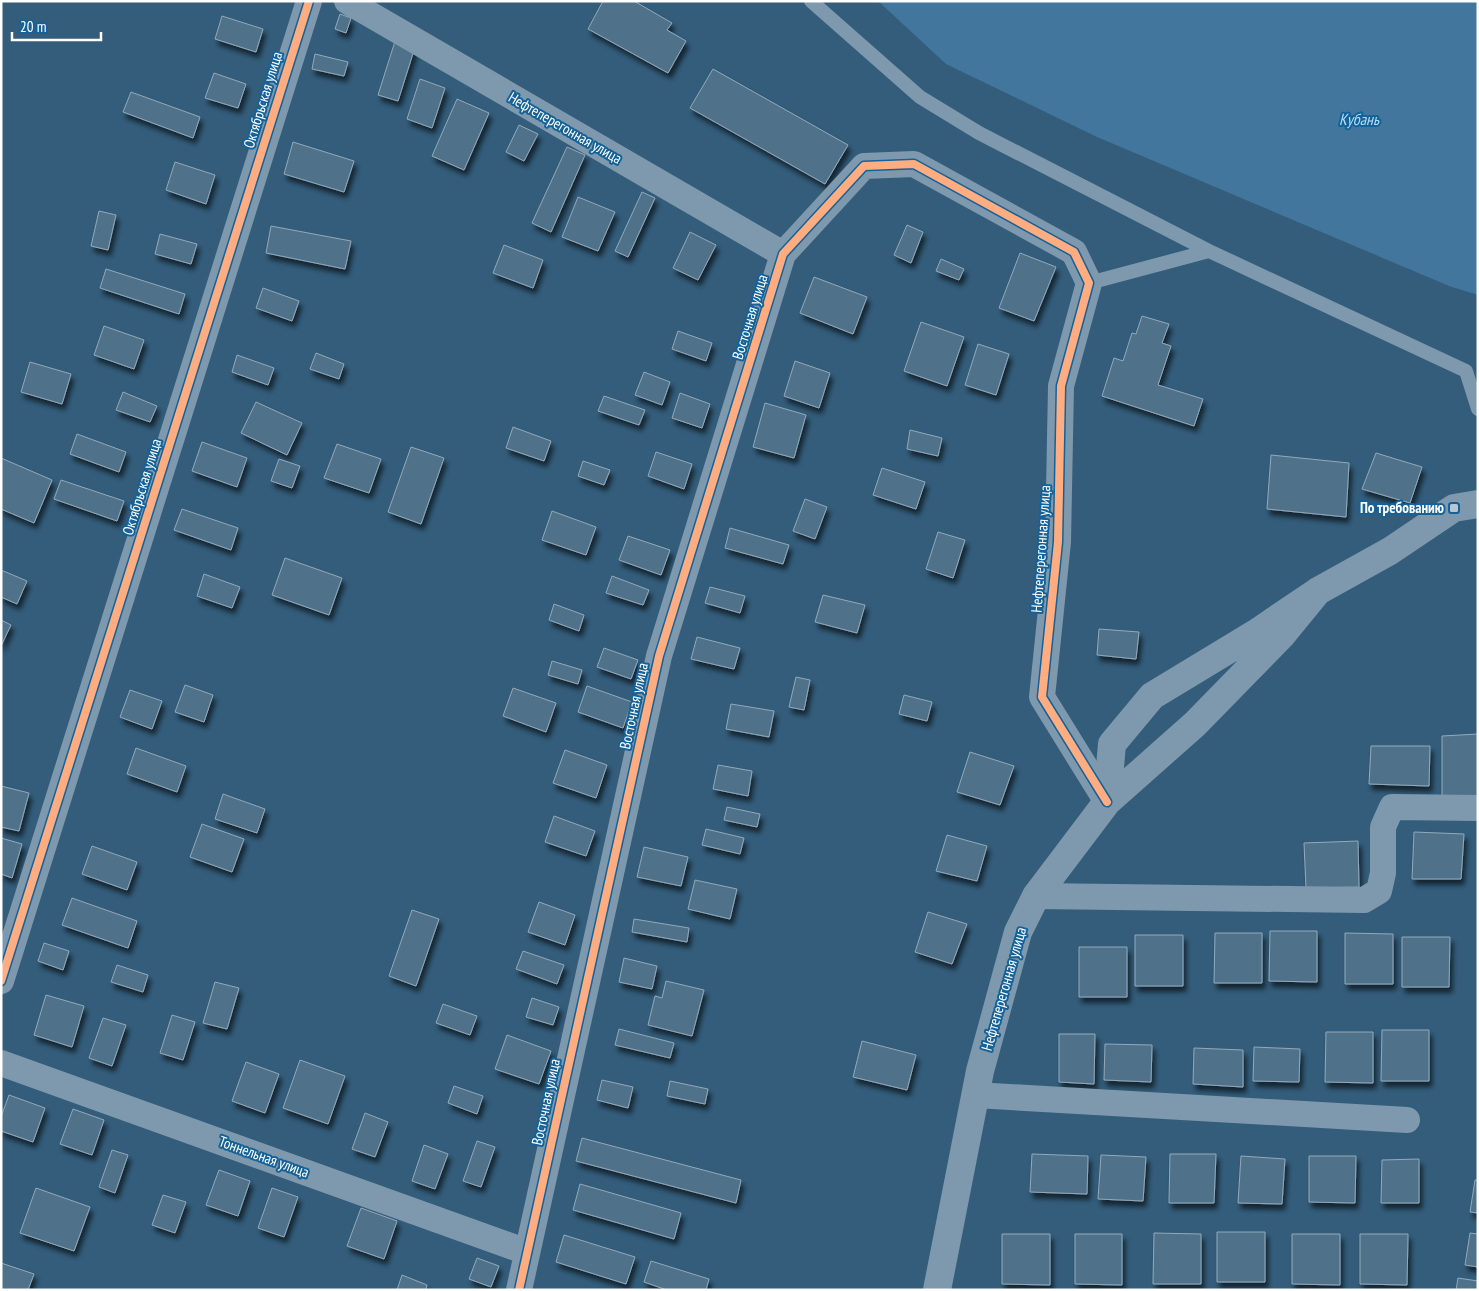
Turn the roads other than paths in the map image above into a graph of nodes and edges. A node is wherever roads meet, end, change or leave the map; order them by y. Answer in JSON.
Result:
{"nodes":[{"id":1,"x":309,"y":1,"type":"edge"},
{"id":2,"x":347,"y":1,"type":"edge"},
{"id":3,"x":811,"y":1,"type":"edge"},
{"id":4,"x":1209,"y":251,"type":"junction"},
{"id":5,"x":784,"y":254,"type":"junction"},
{"id":6,"x":1089,"y":284,"type":"junction"},
{"id":7,"x":1472,"y":374,"type":"edge"},
{"id":8,"x":1478,"y":409,"type":"edge"},
{"id":9,"x":1478,"y":504,"type":"edge"},
{"id":10,"x":1318,"y":591,"type":"junction"},
{"id":11,"x":1107,"y":802,"type":"junction"},
{"id":12,"x":1478,"y":808,"type":"edge"},
{"id":13,"x":1036,"y":896,"type":"junction"},
{"id":14,"x":1,"y":981,"type":"edge"},
{"id":15,"x":1,"y":1063,"type":"edge"},
{"id":16,"x":975,"y":1095,"type":"junction"},
{"id":17,"x":1407,"y":1120,"type":"dead end"},
{"id":18,"x":527,"y":1252,"type":"junction"},
{"id":19,"x":519,"y":1290,"type":"edge"},
{"id":20,"x":937,"y":1290,"type":"edge"}],
"edges":[{"from":1,"to":14,"type":"street","name":"Октябрьская улица"},
{"from":2,"to":5,"type":"street","name":"Нефтеперегонная улица"},
{"from":3,"to":4,"type":"lane"},
{"from":4,"to":6,"type":"lane"},
{"from":4,"to":7,"type":"lane"},
{"from":5,"to":6,"type":"street","name":"Восточная улица"},
{"from":5,"to":18,"type":"street","name":"Восточная улица"},
{"from":6,"to":11,"type":"street","name":"Нефтеперегонная улица"},
{"from":7,"to":8,"type":"lane"},
{"from":9,"to":10,"type":"street"},
{"from":10,"to":11,"type":"street"},
{"from":10,"to":11,"type":"street"},
{"from":11,"to":13,"type":"street","name":"Нефтеперегонная улица"},
{"from":12,"to":13,"type":"street"},
{"from":13,"to":16,"type":"street","name":"Нефтеперегонная улица"},
{"from":15,"to":18,"type":"street","name":"Тоннельная улица"},
{"from":16,"to":17,"type":"street"},
{"from":16,"to":20,"type":"street","name":"Нефтеперегонная улица"},
{"from":18,"to":19,"type":"street","name":"Восточная улица"}]}
